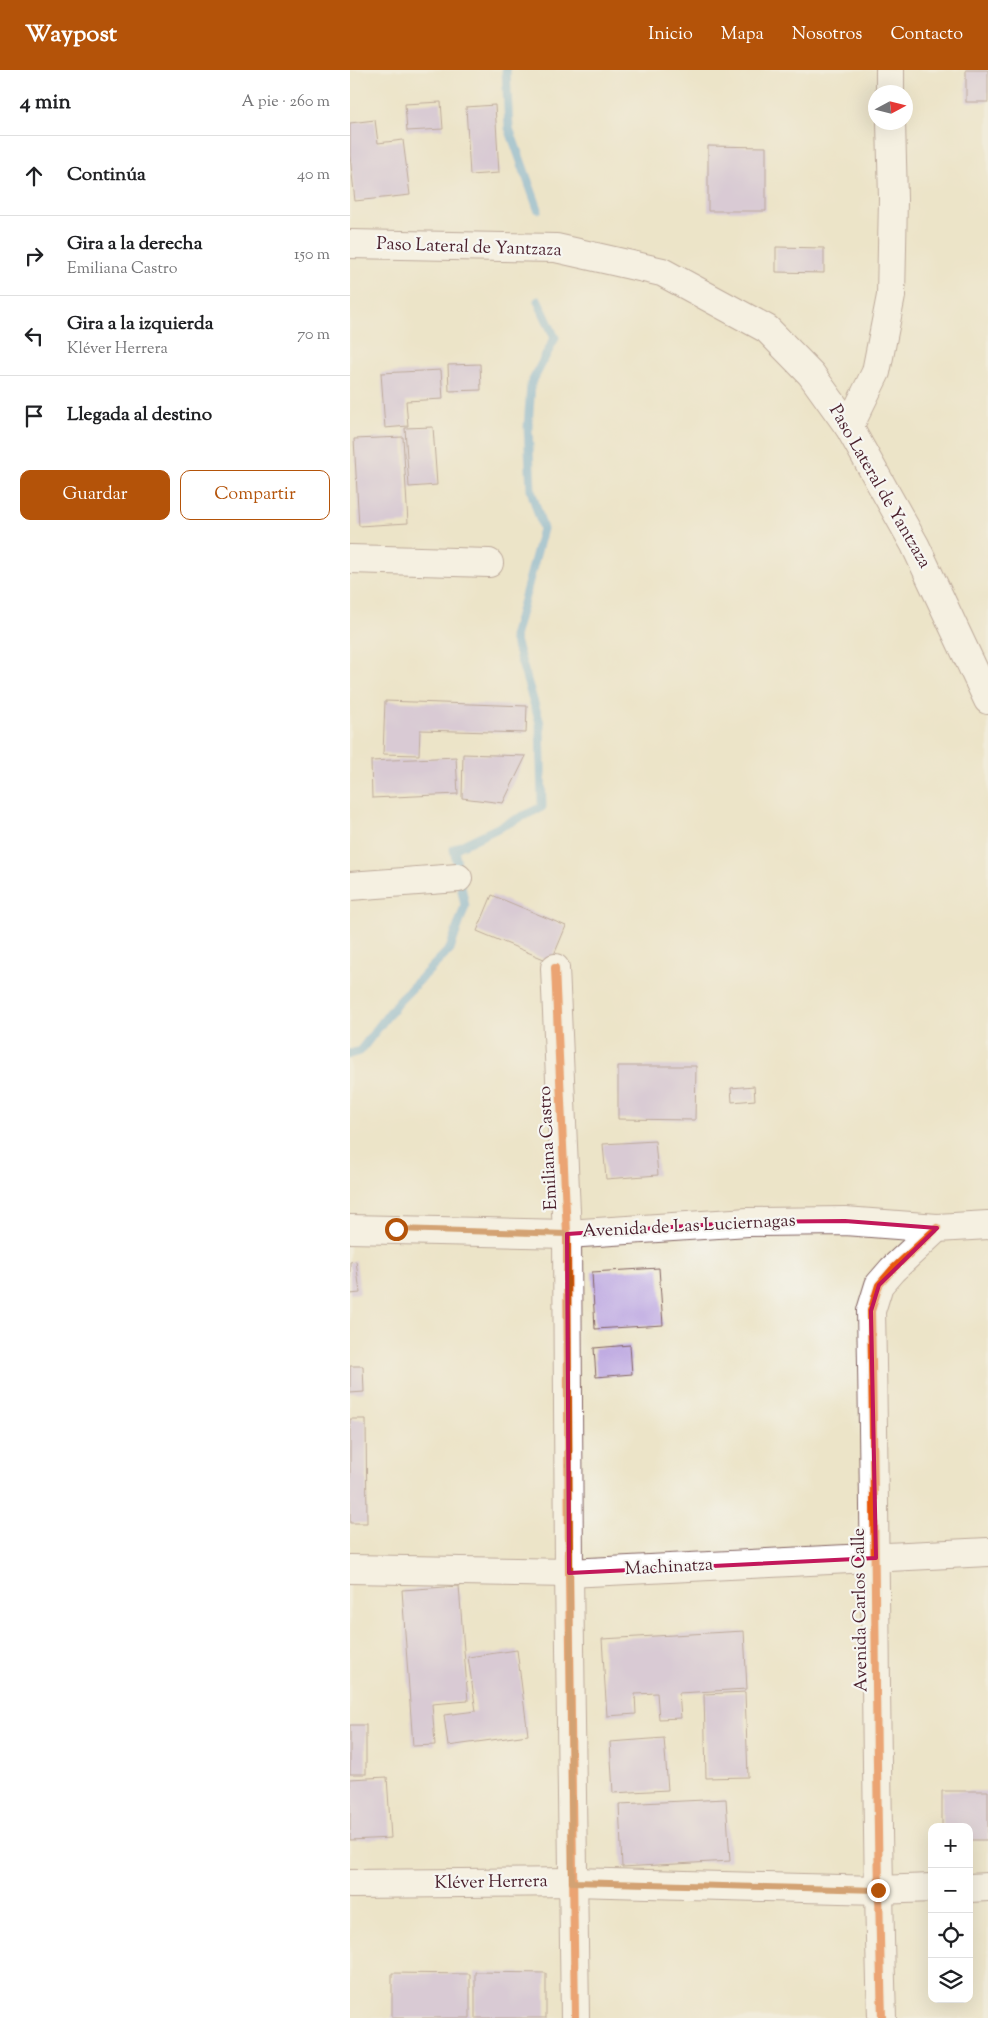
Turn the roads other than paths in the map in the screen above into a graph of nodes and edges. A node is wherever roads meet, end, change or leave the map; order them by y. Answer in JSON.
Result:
{"nodes":[{"id":1,"x":890,"y":70,"type":"edge"},
{"id":2,"x":890,"y":85,"type":"edge"},
{"id":3,"x":891,"y":130,"type":"edge"},
{"id":4,"x":350,"y":244,"type":"edge"},
{"id":5,"x":849,"y":426,"type":"junction"},
{"id":6,"x":350,"y":559,"type":"edge"},
{"id":7,"x":489,"y":563,"type":"dead end"},
{"id":8,"x":988,"y":700,"type":"edge"},
{"id":9,"x":458,"y":878,"type":"dead end"},
{"id":10,"x":350,"y":886,"type":"edge"},
{"id":11,"x":555,"y":968,"type":"dead end"},
{"id":12,"x":988,"y":1225,"type":"edge"},
{"id":13,"x":937,"y":1228,"type":"junction"},
{"id":14,"x":350,"y":1229,"type":"edge"},
{"id":15,"x":567,"y":1234,"type":"junction"},
{"id":16,"x":988,"y":1552,"type":"edge"},
{"id":17,"x":876,"y":1558,"type":"junction"},
{"id":18,"x":350,"y":1569,"type":"edge"},
{"id":19,"x":569,"y":1573,"type":"junction"},
{"id":20,"x":572,"y":1882,"type":"junction"},
{"id":21,"x":350,"y":1884,"type":"edge"},
{"id":22,"x":988,"y":1887,"type":"edge"},
{"id":23,"x":928,"y":1888,"type":"edge"},
{"id":24,"x":973,"y":1888,"type":"edge"},
{"id":25,"x":878,"y":1890,"type":"junction"},
{"id":26,"x":575,"y":2018,"type":"edge"},
{"id":27,"x":882,"y":2018,"type":"edge"}],
"edges":[{"from":1,"to":2,"type":"main road"},
{"from":3,"to":5,"type":"main road"},
{"from":4,"to":5,"type":"main road","name":"Paso Lateral de Yantzaza"},
{"from":5,"to":8,"type":"main road","name":"Paso Lateral de Yantzaza"},
{"from":6,"to":7,"type":"main road"},
{"from":9,"to":10,"type":"main road"},
{"from":11,"to":15,"type":"main road","name":"Emiliana Castro"},
{"from":12,"to":13,"type":"main road"},
{"from":13,"to":15,"type":"main road","name":"Avenida de Las Luciernagas"},
{"from":13,"to":17,"type":"main road","name":"Avenida Carlos Calle"},
{"from":14,"to":15,"type":"main road","name":"Avenida de Las Luciernagas"},
{"from":15,"to":19,"type":"main road","name":"Emiliana Castro"},
{"from":16,"to":17,"type":"main road","name":"Machinatza"},
{"from":17,"to":19,"type":"main road","name":"Machinatza"},
{"from":17,"to":25,"type":"main road","name":"Avenida Carlos Calle"},
{"from":18,"to":19,"type":"main road","name":"Machinatza"},
{"from":19,"to":20,"type":"main road","name":"Emiliana Castro"},
{"from":20,"to":21,"type":"main road","name":"Kléver Herrera"},
{"from":20,"to":25,"type":"main road","name":"Kléver Herrera"},
{"from":20,"to":26,"type":"main road","name":"Emiliana Castro"},
{"from":22,"to":24,"type":"main road"},
{"from":23,"to":25,"type":"main road","name":"Kléver Herrera"},
{"from":25,"to":27,"type":"main road","name":"Avenida Carlos Calle"}]}
